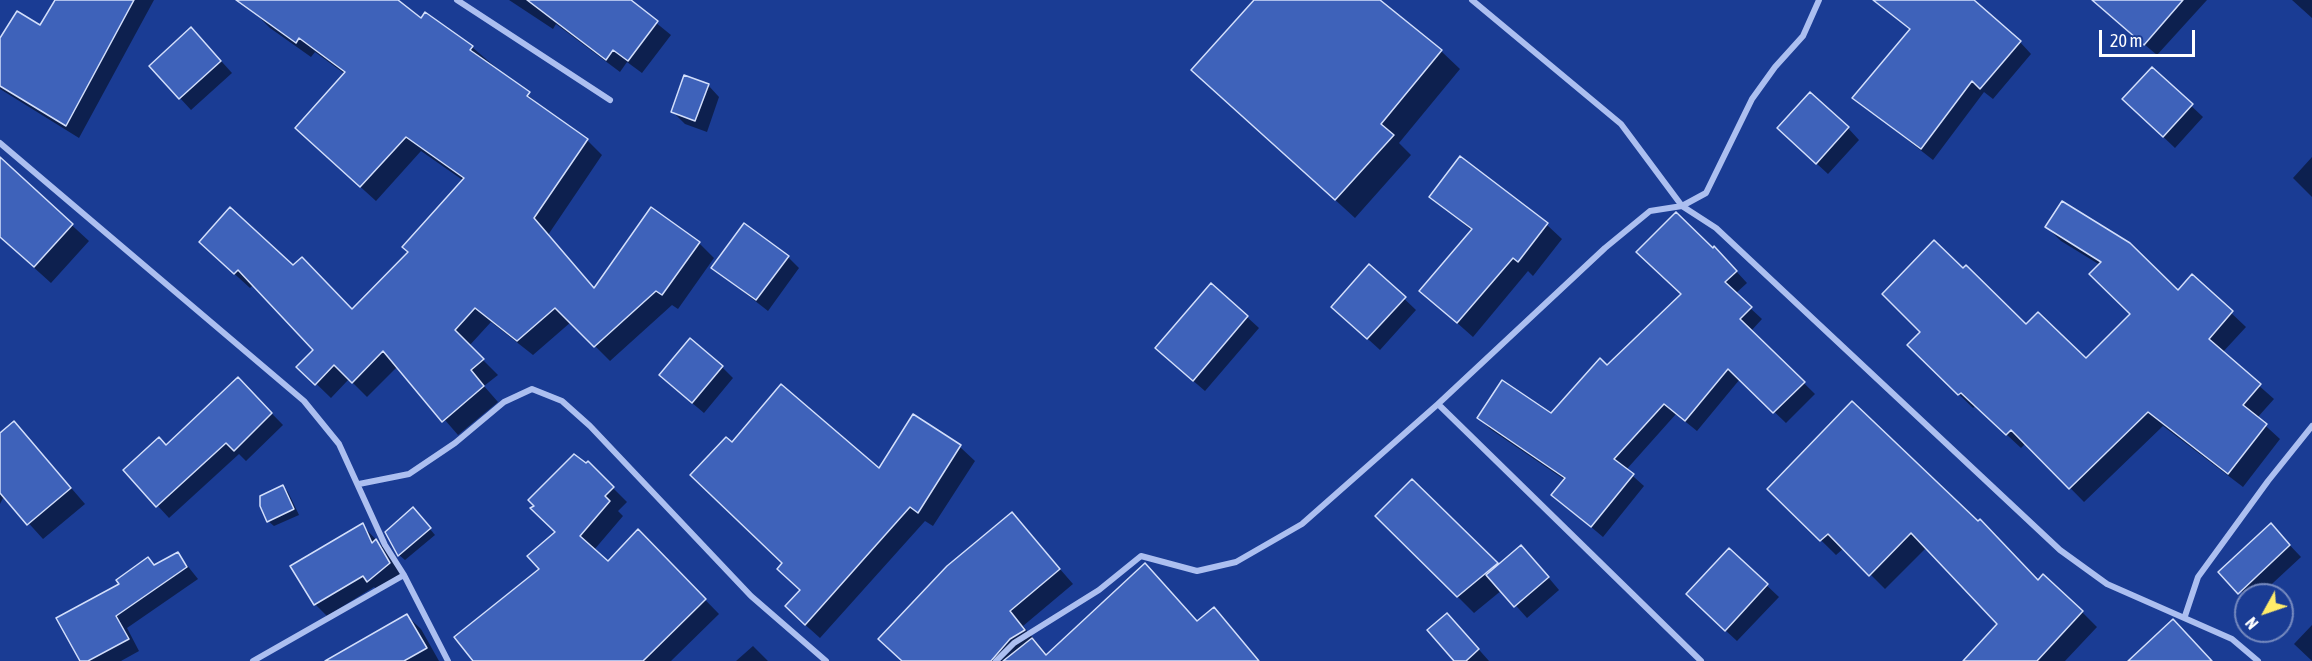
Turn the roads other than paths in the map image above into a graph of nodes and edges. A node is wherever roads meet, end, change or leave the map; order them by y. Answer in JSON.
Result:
{"nodes":[{"id":1,"x":457,"y":0,"type":"edge"},
{"id":2,"x":1472,"y":0,"type":"edge"},
{"id":3,"x":1818,"y":0,"type":"edge"},
{"id":4,"x":610,"y":100,"type":"dead end"},
{"id":5,"x":0,"y":143,"type":"edge"},
{"id":6,"x":1682,"y":206,"type":"junction"},
{"id":7,"x":1438,"y":404,"type":"junction"},
{"id":8,"x":2312,"y":426,"type":"edge"},
{"id":9,"x":359,"y":484,"type":"junction"},
{"id":10,"x":404,"y":575,"type":"junction"},
{"id":11,"x":2185,"y":616,"type":"junction"},
{"id":12,"x":253,"y":661,"type":"edge"},
{"id":13,"x":448,"y":661,"type":"edge"},
{"id":14,"x":826,"y":661,"type":"edge"},
{"id":15,"x":996,"y":661,"type":"edge"},
{"id":16,"x":1701,"y":661,"type":"edge"},
{"id":17,"x":2258,"y":661,"type":"edge"}],
"edges":[{"from":1,"to":4,"type":"street"},
{"from":2,"to":6,"type":"street"},
{"from":3,"to":6,"type":"street"},
{"from":5,"to":9,"type":"street"},
{"from":6,"to":7,"type":"street"},
{"from":6,"to":11,"type":"street"},
{"from":7,"to":15,"type":"street"},
{"from":7,"to":16,"type":"street"},
{"from":8,"to":11,"type":"street"},
{"from":9,"to":10,"type":"street"},
{"from":9,"to":14,"type":"street"},
{"from":10,"to":12,"type":"street"},
{"from":10,"to":13,"type":"street"},
{"from":11,"to":17,"type":"street"}]}
